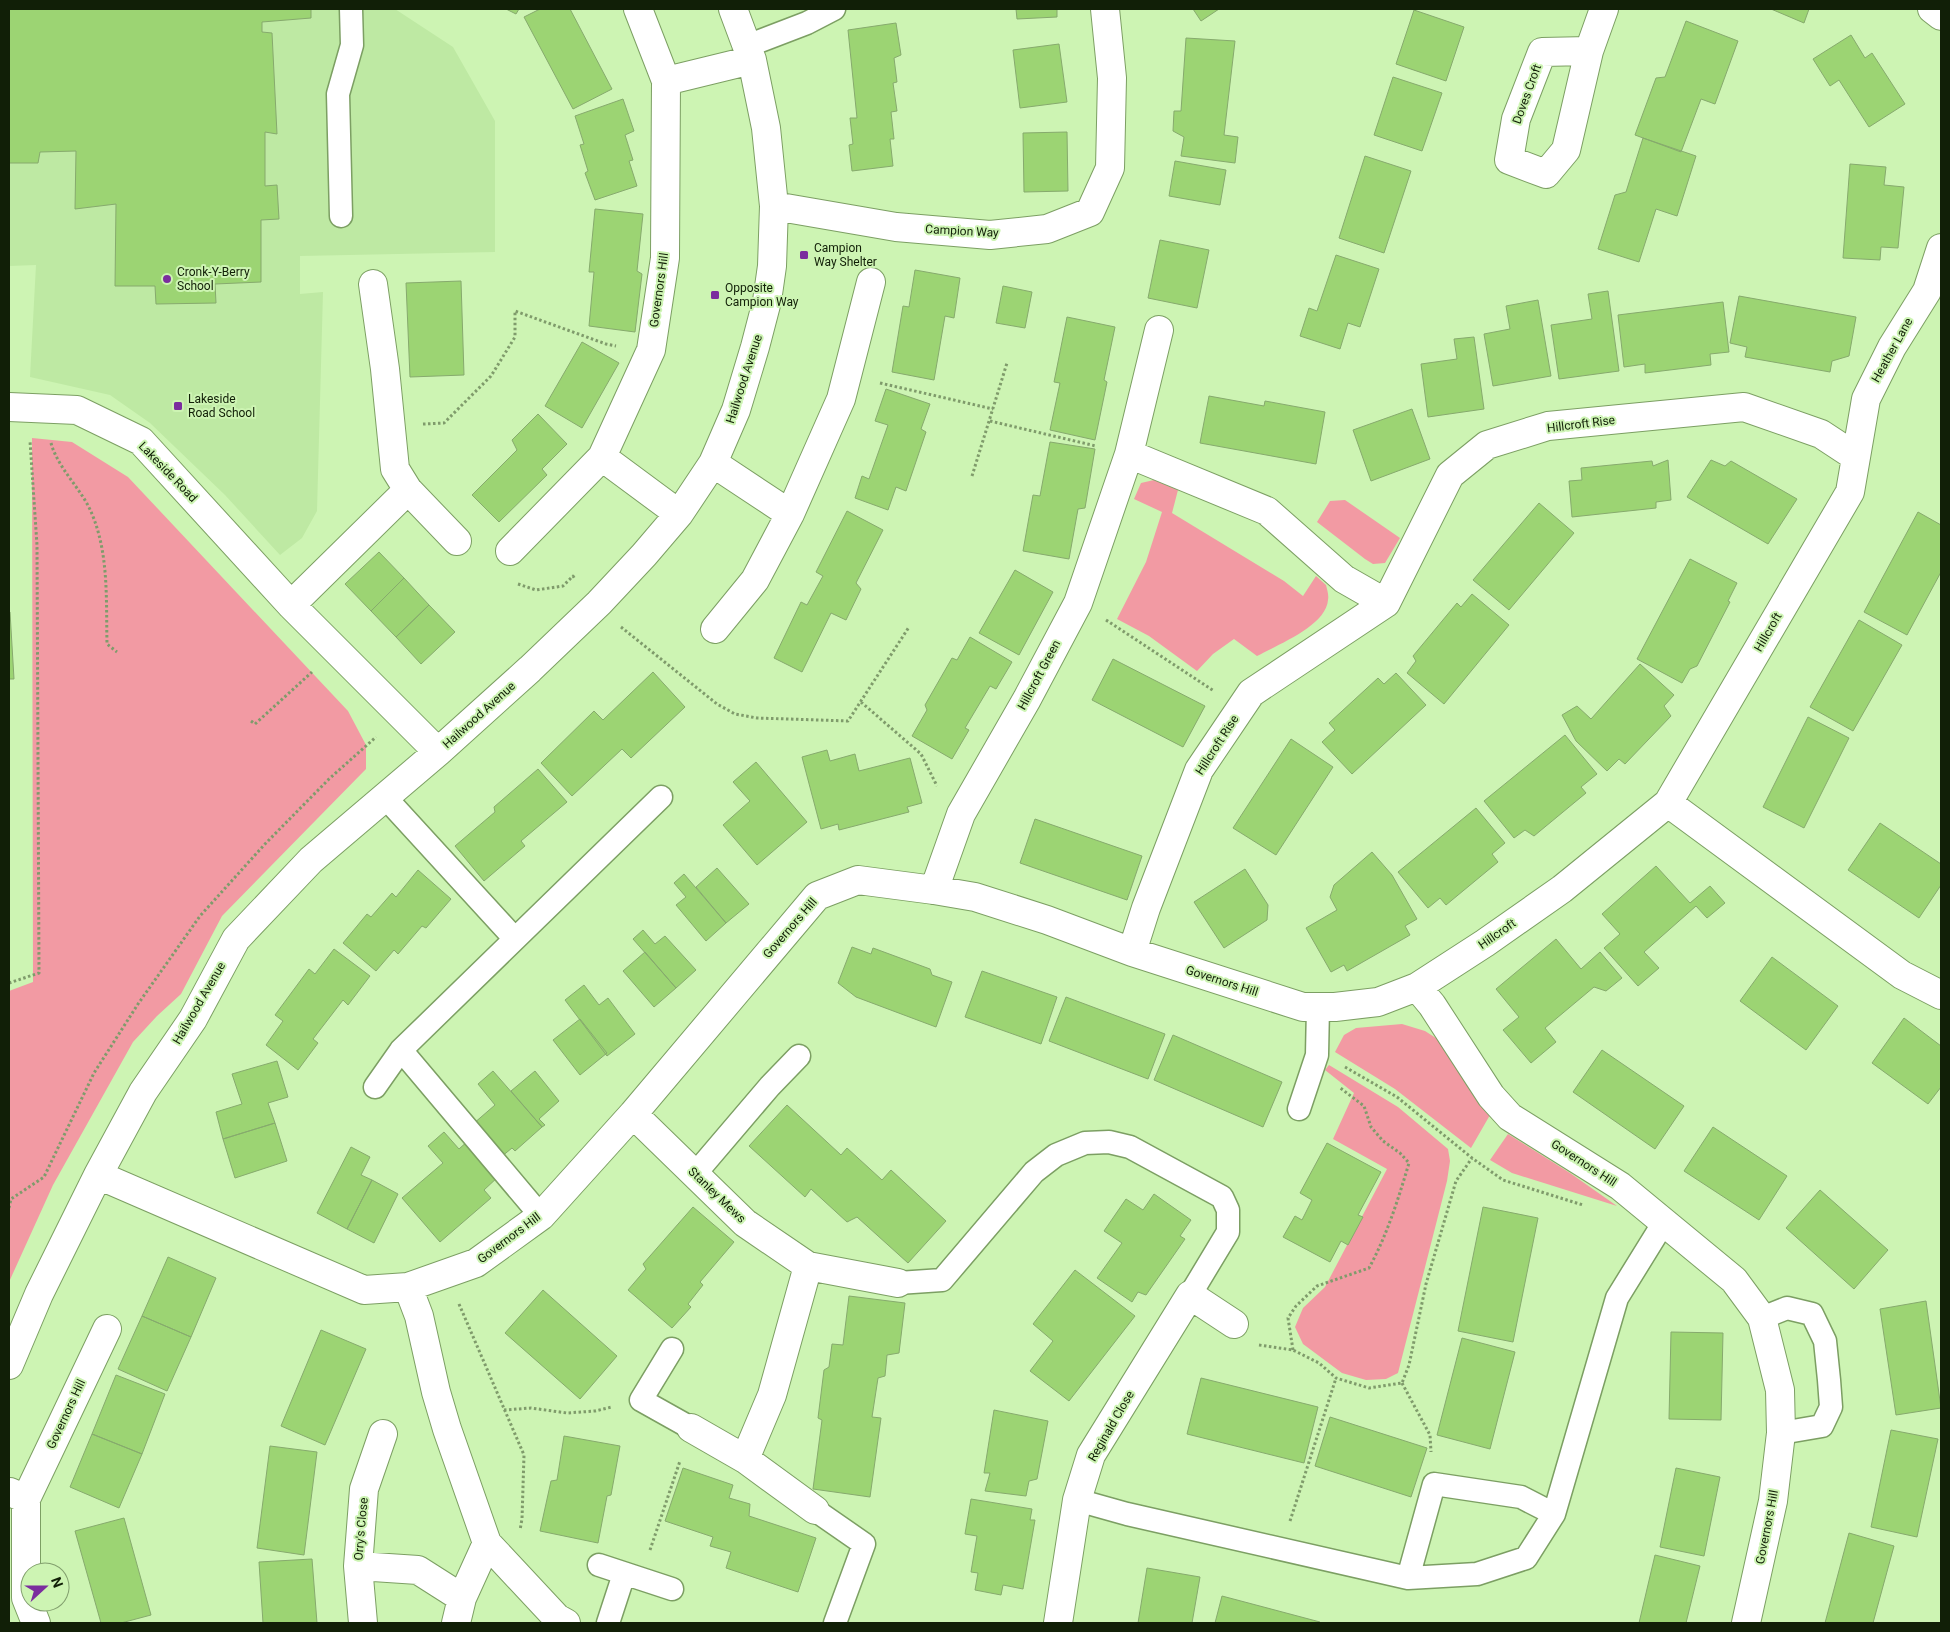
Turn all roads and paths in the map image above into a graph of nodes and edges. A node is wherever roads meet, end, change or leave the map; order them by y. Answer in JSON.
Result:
{"nodes":[{"id":1,"x":350,"y":9,"type":"edge"},
{"id":2,"x":638,"y":9,"type":"edge"},
{"id":3,"x":733,"y":9,"type":"edge"},
{"id":4,"x":834,"y":9,"type":"edge"},
{"id":5,"x":1105,"y":9,"type":"edge"},
{"id":6,"x":1604,"y":9,"type":"edge"},
{"id":7,"x":1932,"y":9,"type":"edge"},
{"id":8,"x":1941,"y":16,"type":"edge"},
{"id":9,"x":1589,"y":51,"type":"dead end"},
{"id":10,"x":750,"y":53,"type":"junction"},
{"id":11,"x":666,"y":81,"type":"junction"},
{"id":12,"x":774,"y":206,"type":"junction"},
{"id":13,"x":341,"y":216,"type":"dead end"},
{"id":14,"x":1941,"y":248,"type":"edge"},
{"id":15,"x":870,"y":282,"type":"dead end"},
{"id":16,"x":373,"y":284,"type":"dead end"},
{"id":17,"x":1159,"y":330,"type":"dead end"},
{"id":18,"x":651,"y":350,"type":"junction"},
{"id":19,"x":1007,"y":363,"type":"dead end"},
{"id":20,"x":847,"y":375,"type":"junction"},
{"id":21,"x":28,"y":408,"type":"edge"},
{"id":22,"x":993,"y":409,"type":"junction"},
{"id":23,"x":990,"y":421,"type":"junction"},
{"id":24,"x":390,"y":426,"type":"junction"},
{"id":25,"x":1129,"y":454,"type":"junction"},
{"id":26,"x":602,"y":457,"type":"junction"},
{"id":27,"x":1856,"y":457,"type":"junction"},
{"id":28,"x":713,"y":463,"type":"junction"},
{"id":29,"x":972,"y":476,"type":"dead end"},
{"id":30,"x":408,"y":490,"type":"junction"},
{"id":31,"x":679,"y":514,"type":"junction"},
{"id":32,"x":790,"y":514,"type":"junction"},
{"id":33,"x":457,"y":541,"type":"dead end"},
{"id":34,"x":510,"y":551,"type":"dead end"},
{"id":35,"x":1386,"y":602,"type":"junction"},
{"id":36,"x":1078,"y":603,"type":"junction"},
{"id":37,"x":291,"y":605,"type":"junction"},
{"id":38,"x":909,"y":627,"type":"dead end"},
{"id":39,"x":716,"y":629,"type":"dead end"},
{"id":40,"x":624,"y":630,"type":"dead end"},
{"id":41,"x":336,"y":650,"type":"junction"},
{"id":42,"x":117,"y":652,"type":"dead end"},
{"id":43,"x":861,"y":702,"type":"junction"},
{"id":44,"x":1240,"y":709,"type":"junction"},
{"id":45,"x":251,"y":721,"type":"dead end"},
{"id":46,"x":438,"y":752,"type":"junction"},
{"id":47,"x":938,"y":789,"type":"dead end"},
{"id":48,"x":384,"y":796,"type":"junction"},
{"id":49,"x":662,"y":797,"type":"dead end"},
{"id":50,"x":1668,"y":803,"type":"junction"},
{"id":51,"x":934,"y":890,"type":"junction"},
{"id":52,"x":516,"y":938,"type":"junction"},
{"id":53,"x":1132,"y":952,"type":"junction"},
{"id":54,"x":9,"y":983,"type":"edge"},
{"id":55,"x":1417,"y":987,"type":"junction"},
{"id":56,"x":1941,"y":995,"type":"edge"},
{"id":57,"x":1318,"y":1007,"type":"junction"},
{"id":58,"x":401,"y":1050,"type":"junction"},
{"id":59,"x":799,"y":1056,"type":"dead end"},
{"id":60,"x":1315,"y":1061,"type":"junction"},
{"id":61,"x":375,"y":1086,"type":"dead end"},
{"id":62,"x":1299,"y":1109,"type":"dead end"},
{"id":63,"x":633,"y":1114,"type":"junction"},
{"id":64,"x":1472,"y":1158,"type":"junction"},
{"id":65,"x":695,"y":1174,"type":"junction"},
{"id":66,"x":98,"y":1175,"type":"junction"},
{"id":67,"x":1589,"y":1207,"type":"dead end"},
{"id":68,"x":541,"y":1216,"type":"junction"},
{"id":69,"x":1664,"y":1222,"type":"junction"},
{"id":70,"x":808,"y":1266,"type":"junction"},
{"id":71,"x":448,"y":1273,"type":"junction"},
{"id":72,"x":898,"y":1283,"type":"joint"},
{"id":73,"x":408,"y":1287,"type":"junction"},
{"id":74,"x":1190,"y":1296,"type":"junction"},
{"id":75,"x":1762,"y":1318,"type":"junction"},
{"id":76,"x":1234,"y":1324,"type":"joint"},
{"id":77,"x":107,"y":1329,"type":"dead end"},
{"id":78,"x":672,"y":1349,"type":"dead end"},
{"id":79,"x":1293,"y":1350,"type":"junction"},
{"id":80,"x":9,"y":1365,"type":"edge"},
{"id":81,"x":1336,"y":1378,"type":"junction"},
{"id":82,"x":1402,"y":1383,"type":"junction"},
{"id":83,"x":642,"y":1400,"type":"junction"},
{"id":84,"x":504,"y":1410,"type":"junction"},
{"id":85,"x":691,"y":1428,"type":"junction"},
{"id":86,"x":1781,"y":1433,"type":"junction"},
{"id":87,"x":383,"y":1434,"type":"dead end"},
{"id":88,"x":745,"y":1459,"type":"junction"},
{"id":89,"x":1434,"y":1484,"type":"junction"},
{"id":90,"x":17,"y":1496,"type":"edge"},
{"id":91,"x":1077,"y":1500,"type":"junction"},
{"id":92,"x":815,"y":1510,"type":"joint"},
{"id":93,"x":1554,"y":1514,"type":"junction"},
{"id":94,"x":493,"y":1549,"type":"junction"},
{"id":95,"x":1283,"y":1550,"type":"junction"},
{"id":96,"x":598,"y":1565,"type":"dead end"},
{"id":97,"x":358,"y":1566,"type":"junction"},
{"id":98,"x":632,"y":1576,"type":"junction"},
{"id":99,"x":1408,"y":1578,"type":"junction"},
{"id":100,"x":672,"y":1589,"type":"dead end"},
{"id":101,"x":459,"y":1611,"type":"edge"},
{"id":102,"x":36,"y":1623,"type":"edge"},
{"id":103,"x":363,"y":1623,"type":"edge"},
{"id":104,"x":566,"y":1623,"type":"edge"},
{"id":105,"x":608,"y":1623,"type":"edge"},
{"id":106,"x":835,"y":1623,"type":"edge"},
{"id":107,"x":1058,"y":1623,"type":"edge"},
{"id":108,"x":1746,"y":1623,"type":"edge"}],
"edges":[{"from":1,"to":13,"type":"lane"},
{"from":2,"to":11,"type":"street","name":"Governors Hill"},
{"from":3,"to":10,"type":"street","name":"Hailwood Avenue"},
{"from":4,"to":10,"type":"lane"},
{"from":5,"to":12,"type":"street","name":"Campion Way"},
{"from":6,"to":9,"type":"street"},
{"from":7,"to":8,"type":"street"},
{"from":10,"to":11,"type":"street"},
{"from":10,"to":12,"type":"street","name":"Hailwood Avenue"},
{"from":11,"to":18,"type":"street","name":"Governors Hill"},
{"from":12,"to":28,"type":"street","name":"Hailwood Avenue"},
{"from":14,"to":27,"type":"street","name":"Heather Lane"},
{"from":15,"to":20,"type":"street"},
{"from":16,"to":24,"type":"street"},
{"from":17,"to":25,"type":"street","name":"Hillcroft Green"},
{"from":18,"to":24,"type":"path"},
{"from":18,"to":26,"type":"street","name":"Governors Hill"},
{"from":19,"to":22,"type":"path"},
{"from":20,"to":22,"type":"path"},
{"from":20,"to":32,"type":"street"},
{"from":21,"to":37,"type":"street","name":"Lakeside Road"},
{"from":21,"to":42,"type":"path"},
{"from":21,"to":54,"type":"path"},
{"from":22,"to":23,"type":"path"},
{"from":23,"to":25,"type":"path"},
{"from":23,"to":29,"type":"path"},
{"from":24,"to":30,"type":"street"},
{"from":25,"to":35,"type":"street"},
{"from":25,"to":36,"type":"street","name":"Hillcroft Green"},
{"from":26,"to":31,"type":"street"},
{"from":26,"to":34,"type":"street","name":"Governors Hill"},
{"from":27,"to":35,"type":"street","name":"Hillcroft Rise"},
{"from":27,"to":50,"type":"street","name":"Hillcroft"},
{"from":28,"to":31,"type":"street","name":"Hailwood Avenue"},
{"from":28,"to":32,"type":"street"},
{"from":30,"to":33,"type":"street"},
{"from":30,"to":37,"type":"street"},
{"from":31,"to":46,"type":"street","name":"Hailwood Avenue"},
{"from":32,"to":39,"type":"street"},
{"from":35,"to":44,"type":"street","name":"Hillcroft Rise"},
{"from":36,"to":44,"type":"path"},
{"from":36,"to":51,"type":"street","name":"Hillcroft Green"},
{"from":37,"to":41,"type":"street","name":"Lakeside Road"},
{"from":38,"to":43,"type":"path"},
{"from":40,"to":43,"type":"path"},
{"from":41,"to":45,"type":"path"},
{"from":41,"to":46,"type":"street","name":"Lakeside Road"},
{"from":43,"to":47,"type":"path"},
{"from":44,"to":53,"type":"street","name":"Hillcroft Rise"},
{"from":46,"to":48,"type":"street","name":"Hailwood Avenue"},
{"from":48,"to":52,"type":"lane"},
{"from":48,"to":66,"type":"street","name":"Hailwood Avenue"},
{"from":49,"to":52,"type":"lane"},
{"from":50,"to":55,"type":"street","name":"Hillcroft"},
{"from":50,"to":56,"type":"street"},
{"from":51,"to":53,"type":"street","name":"Governors Hill"},
{"from":51,"to":63,"type":"street","name":"Governors Hill"},
{"from":52,"to":58,"type":"lane"},
{"from":53,"to":57,"type":"street","name":"Governors Hill"},
{"from":55,"to":57,"type":"street","name":"Governors Hill"},
{"from":55,"to":69,"type":"street","name":"Governors Hill"},
{"from":57,"to":60,"type":"lane"},
{"from":58,"to":61,"type":"lane"},
{"from":58,"to":68,"type":"lane"},
{"from":59,"to":65,"type":"lane"},
{"from":60,"to":62,"type":"lane"},
{"from":60,"to":64,"type":"path"},
{"from":60,"to":79,"type":"path"},
{"from":63,"to":65,"type":"street","name":"Stanley Mews"},
{"from":63,"to":68,"type":"street","name":"Governors Hill"},
{"from":64,"to":67,"type":"path"},
{"from":64,"to":82,"type":"path"},
{"from":65,"to":70,"type":"street","name":"Stanley Mews"},
{"from":66,"to":73,"type":"street","name":"Governors Hill"},
{"from":66,"to":80,"type":"street","name":"Hailwood Avenue"},
{"from":68,"to":71,"type":"street","name":"Governors Hill"},
{"from":69,"to":75,"type":"street","name":"Governors Hill"},
{"from":69,"to":93,"type":"lane"},
{"from":70,"to":72,"type":"street","name":"Stanley Mews"},
{"from":70,"to":88,"type":"street"},
{"from":71,"to":73,"type":"street","name":"Governors Hill"},
{"from":71,"to":84,"type":"path"},
{"from":72,"to":74,"type":"lane"},
{"from":73,"to":94,"type":"street"},
{"from":74,"to":76,"type":"street"},
{"from":74,"to":91,"type":"street","name":"Reginald Close"},
{"from":75,"to":86,"type":"street","name":"Governors Hill"},
{"from":75,"to":86,"type":"lane"},
{"from":76,"to":79,"type":"path"},
{"from":77,"to":90,"type":"street","name":"Governors Hill"},
{"from":78,"to":83,"type":"lane"},
{"from":79,"to":81,"type":"path"},
{"from":81,"to":82,"type":"path"},
{"from":81,"to":95,"type":"path"},
{"from":82,"to":89,"type":"path"},
{"from":83,"to":84,"type":"path"},
{"from":83,"to":85,"type":"lane"},
{"from":84,"to":94,"type":"path"},
{"from":85,"to":88,"type":"street"},
{"from":85,"to":98,"type":"path"},
{"from":86,"to":108,"type":"street","name":"Governors Hill"},
{"from":87,"to":97,"type":"street","name":"Orry's Close"},
{"from":88,"to":92,"type":"street"},
{"from":89,"to":93,"type":"lane"},
{"from":89,"to":99,"type":"lane"},
{"from":90,"to":102,"type":"street","name":"Governors Hill"},
{"from":91,"to":95,"type":"lane"},
{"from":91,"to":107,"type":"street","name":"Reginald Close"},
{"from":92,"to":106,"type":"lane"},
{"from":93,"to":99,"type":"lane"},
{"from":94,"to":101,"type":"street","name":"Orry's Close"},
{"from":94,"to":104,"type":"street"},
{"from":95,"to":99,"type":"lane"},
{"from":96,"to":98,"type":"lane"},
{"from":97,"to":101,"type":"street","name":"Orry's Close"},
{"from":97,"to":103,"type":"street","name":"Orry's Close"},
{"from":98,"to":100,"type":"lane"},
{"from":98,"to":105,"type":"lane"}]}
